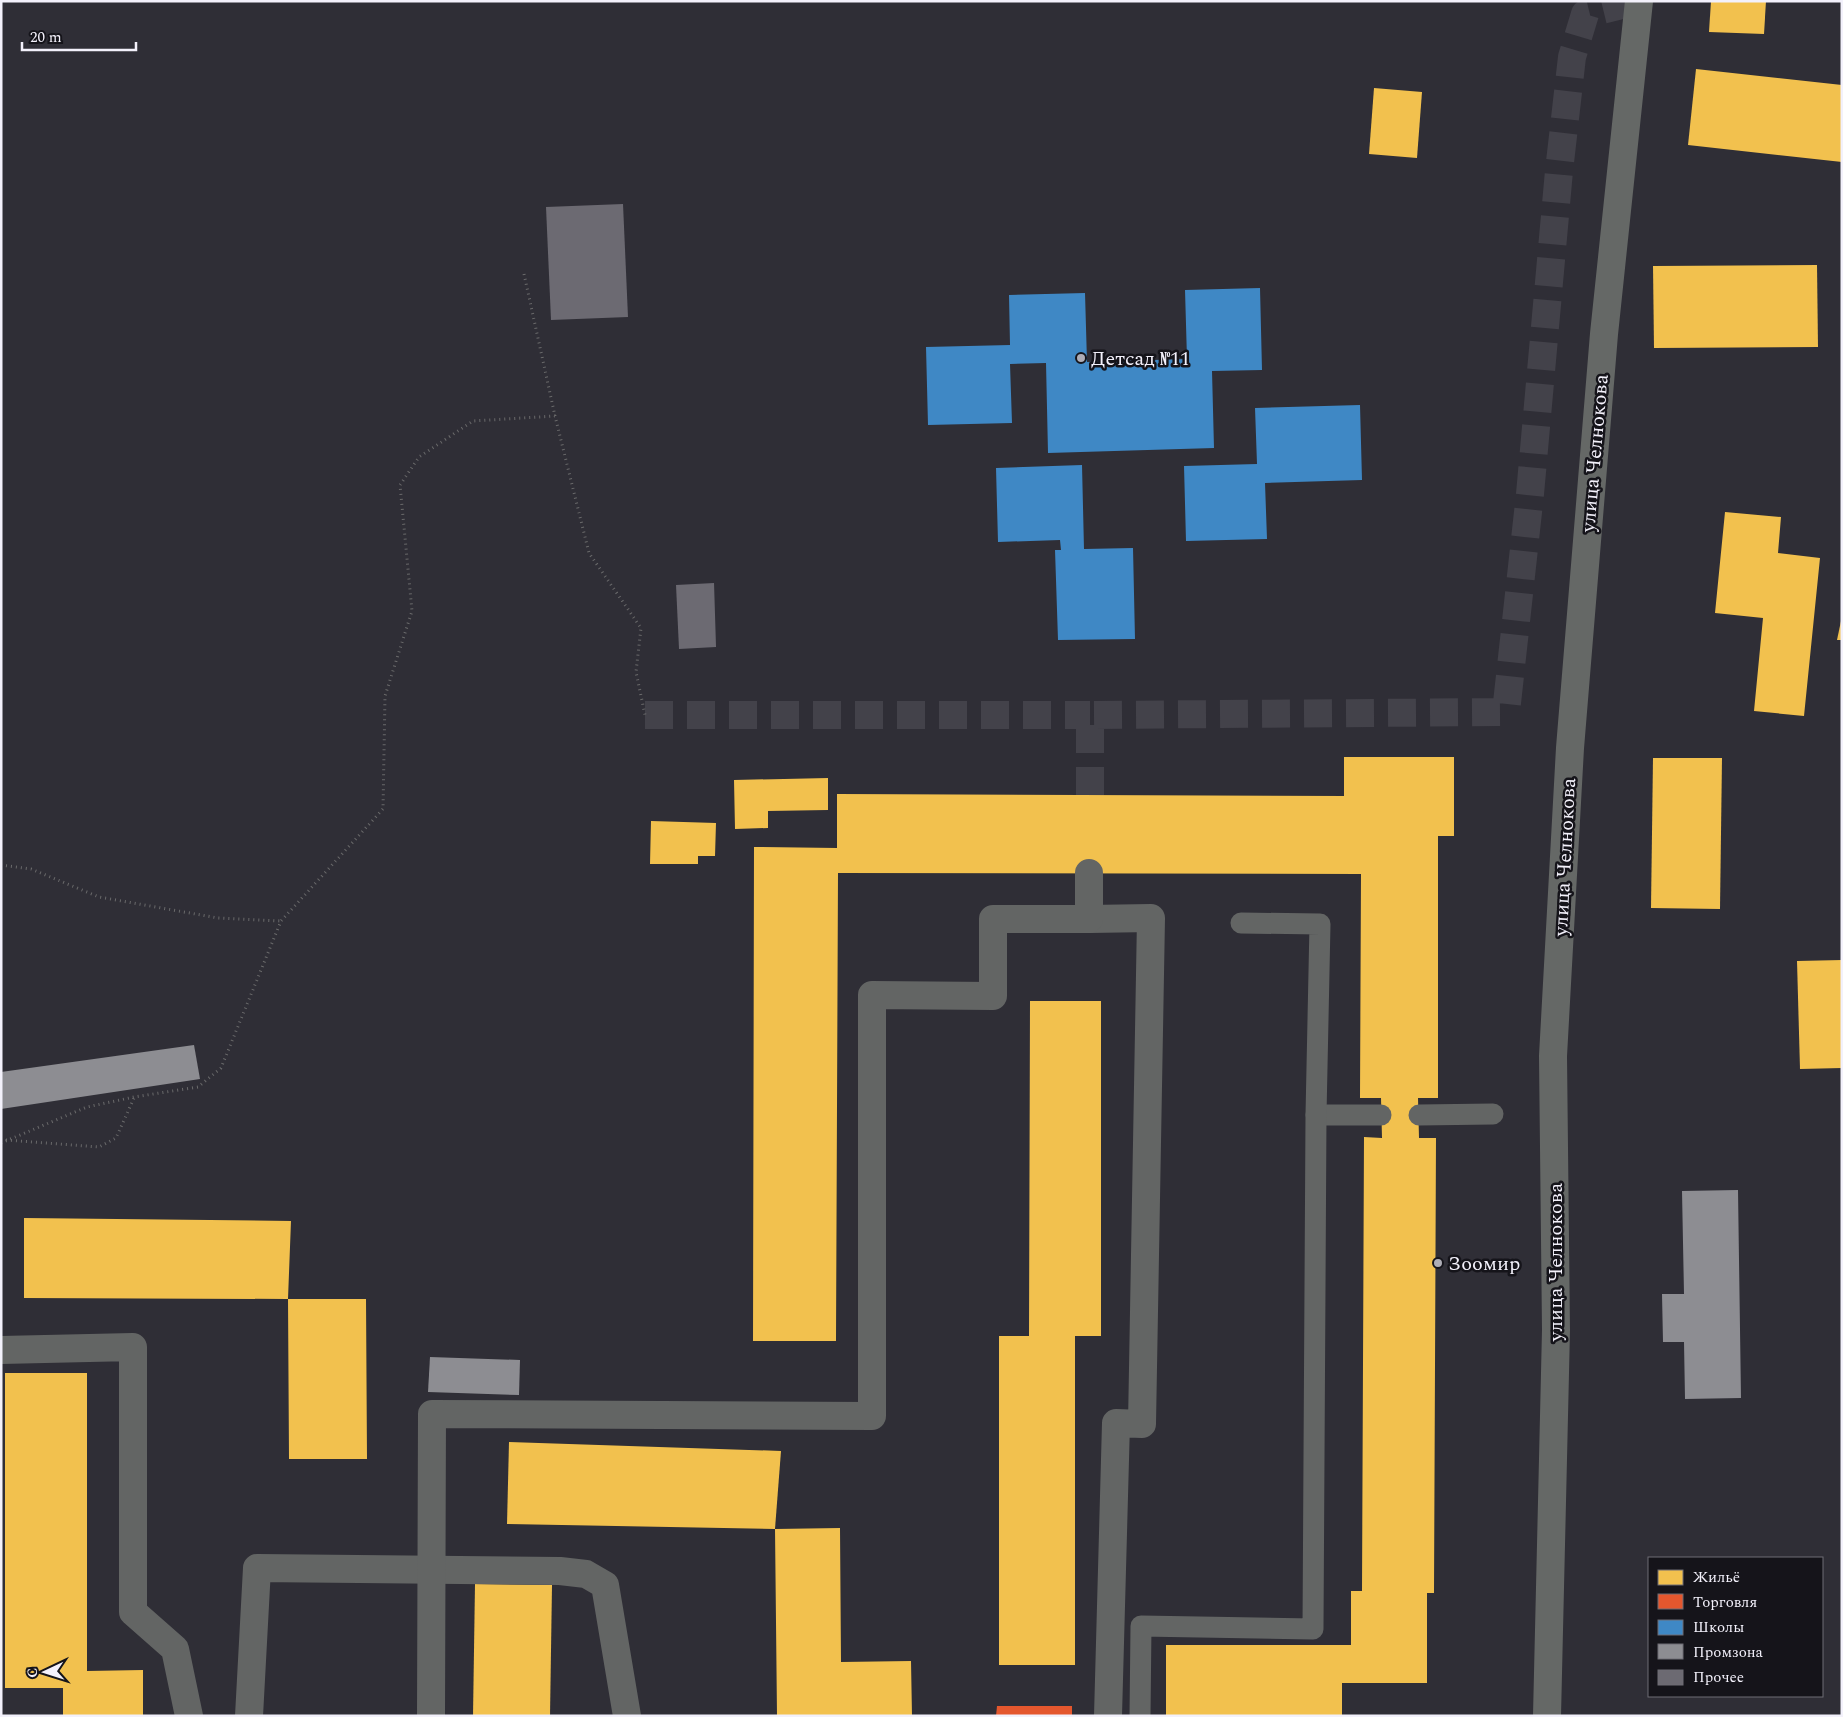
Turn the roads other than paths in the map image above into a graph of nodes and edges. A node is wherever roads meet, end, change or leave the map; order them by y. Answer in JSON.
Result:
{"nodes":[{"id":1,"x":1639,"y":1,"type":"edge"},
{"id":2,"x":1089,"y":874,"type":"dead end"},
{"id":3,"x":1089,"y":919,"type":"junction"},
{"id":4,"x":1241,"y":923,"type":"dead end"},
{"id":5,"x":1381,"y":1114,"type":"dead end"},
{"id":6,"x":1493,"y":1114,"type":"dead end"},
{"id":7,"x":1316,"y":1115,"type":"junction"},
{"id":8,"x":1419,"y":1115,"type":"dead end"},
{"id":9,"x":1,"y":1350,"type":"edge"},
{"id":10,"x":432,"y":1569,"type":"junction"},
{"id":11,"x":189,"y":1716,"type":"edge"},
{"id":12,"x":249,"y":1716,"type":"edge"},
{"id":13,"x":431,"y":1716,"type":"edge"},
{"id":14,"x":628,"y":1716,"type":"edge"},
{"id":15,"x":1108,"y":1716,"type":"edge"},
{"id":16,"x":1140,"y":1716,"type":"edge"},
{"id":17,"x":1547,"y":1716,"type":"edge"}],
"edges":[{"from":1,"to":17,"type":"main road","name":"улица Челнокова"},
{"from":2,"to":3,"type":"street"},
{"from":3,"to":10,"type":"street"},
{"from":3,"to":15,"type":"street"},
{"from":4,"to":7,"type":"lane"},
{"from":5,"to":7,"type":"lane"},
{"from":6,"to":8,"type":"lane"},
{"from":7,"to":16,"type":"lane"},
{"from":9,"to":11,"type":"street"},
{"from":10,"to":12,"type":"street"},
{"from":10,"to":13,"type":"street"},
{"from":10,"to":14,"type":"street"}]}
